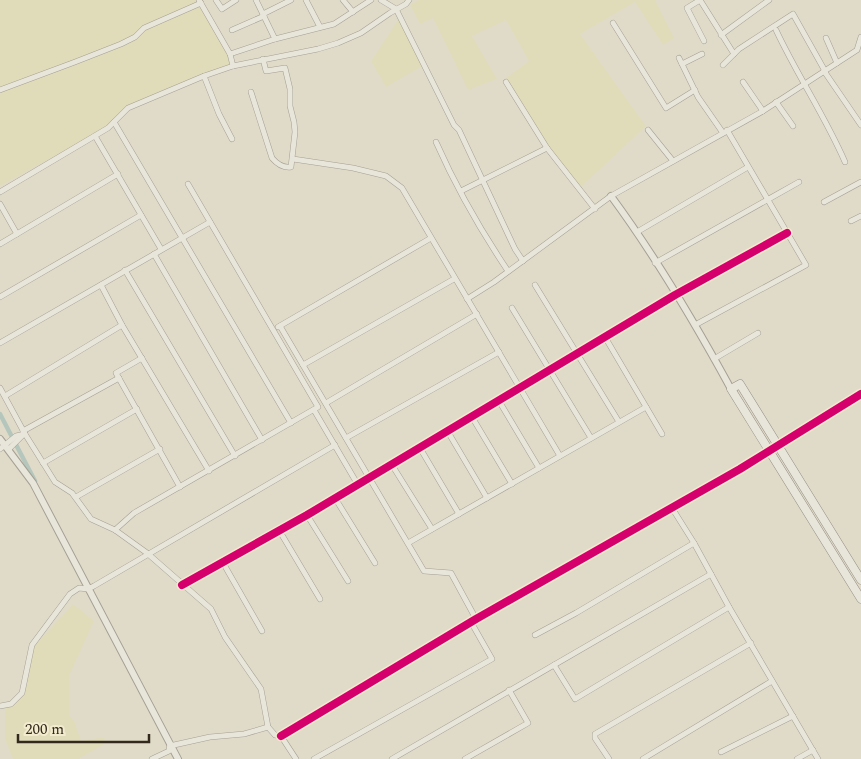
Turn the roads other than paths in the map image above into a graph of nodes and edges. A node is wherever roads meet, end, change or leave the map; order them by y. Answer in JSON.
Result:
{"nodes":[{"id":1,"x":216,"y":0,"type":"edge"},
{"id":2,"x":236,"y":0,"type":"edge"},
{"id":3,"x":256,"y":0,"type":"edge"},
{"id":4,"x":290,"y":0,"type":"edge"},
{"id":5,"x":306,"y":0,"type":"edge"},
{"id":6,"x":343,"y":0,"type":"edge"},
{"id":7,"x":371,"y":0,"type":"edge"},
{"id":8,"x":382,"y":0,"type":"edge"},
{"id":9,"x":409,"y":0,"type":"edge"},
{"id":10,"x":700,"y":0,"type":"edge"},
{"id":11,"x":769,"y":0,"type":"edge"},
{"id":12,"x":200,"y":2,"type":"edge"},
{"id":13,"x":396,"y":9,"type":"junction"},
{"id":14,"x":353,"y":12,"type":"junction"},
{"id":15,"x":263,"y":15,"type":"junction"},
{"id":16,"x":613,"y":24,"type":"dead end"},
{"id":17,"x":320,"y":27,"type":"junction"},
{"id":18,"x":232,"y":30,"type":"dead end"},
{"id":19,"x":776,"y":30,"type":"dead end"},
{"id":20,"x":721,"y":35,"type":"junction"},
{"id":21,"x":861,"y":37,"type":"edge"},
{"id":22,"x":826,"y":38,"type":"dead end"},
{"id":23,"x":275,"y":39,"type":"junction"},
{"id":24,"x":704,"y":41,"type":"dead end"},
{"id":25,"x":859,"y":52,"type":"edge"},
{"id":26,"x":230,"y":54,"type":"junction"},
{"id":27,"x":702,"y":54,"type":"dead end"},
{"id":28,"x":734,"y":54,"type":"junction"},
{"id":29,"x":263,"y":60,"type":"junction"},
{"id":30,"x":837,"y":63,"type":"junction"},
{"id":31,"x":723,"y":65,"type":"dead end"},
{"id":32,"x":233,"y":66,"type":"junction"},
{"id":33,"x":824,"y":71,"type":"junction"},
{"id":34,"x":204,"y":76,"type":"junction"},
{"id":35,"x":506,"y":82,"type":"dead end"},
{"id":36,"x":743,"y":82,"type":"dead end"},
{"id":37,"x":804,"y":84,"type":"junction"},
{"id":38,"x":0,"y":90,"type":"edge"},
{"id":39,"x":695,"y":90,"type":"junction"},
{"id":40,"x":251,"y":92,"type":"dead end"},
{"id":41,"x":776,"y":102,"type":"junction"},
{"id":42,"x":763,"y":111,"type":"junction"},
{"id":43,"x":114,"y":122,"type":"junction"},
{"id":44,"x":861,"y":125,"type":"edge"},
{"id":45,"x":793,"y":126,"type":"dead end"},
{"id":46,"x":648,"y":130,"type":"dead end"},
{"id":47,"x":725,"y":132,"type":"junction"},
{"id":48,"x":95,"y":136,"type":"junction"},
{"id":49,"x":232,"y":140,"type":"dead end"},
{"id":50,"x":436,"y":142,"type":"dead end"},
{"id":51,"x":547,"y":148,"type":"junction"},
{"id":52,"x":293,"y":159,"type":"junction"},
{"id":53,"x":673,"y":161,"type":"junction"},
{"id":54,"x":846,"y":162,"type":"dead end"},
{"id":55,"x":748,"y":166,"type":"junction"},
{"id":56,"x":118,"y":174,"type":"junction"},
{"id":57,"x":483,"y":180,"type":"junction"},
{"id":58,"x":799,"y":182,"type":"dead end"},
{"id":59,"x":861,"y":182,"type":"edge"},
{"id":60,"x":188,"y":184,"type":"dead end"},
{"id":61,"x":461,"y":191,"type":"junction"},
{"id":62,"x":0,"y":192,"type":"edge"},
{"id":63,"x":611,"y":196,"type":"junction"},
{"id":64,"x":768,"y":200,"type":"junction"},
{"id":65,"x":824,"y":202,"type":"dead end"},
{"id":66,"x":0,"y":204,"type":"edge"},
{"id":67,"x":595,"y":209,"type":"junction"},
{"id":68,"x":142,"y":215,"type":"junction"},
{"id":69,"x":861,"y":216,"type":"edge"},
{"id":70,"x":851,"y":221,"type":"dead end"},
{"id":71,"x":210,"y":222,"type":"junction"},
{"id":72,"x":637,"y":232,"type":"junction"},
{"id":73,"x":787,"y":233,"type":"junction"},
{"id":74,"x":17,"y":234,"type":"junction"},
{"id":75,"x":183,"y":238,"type":"junction"},
{"id":76,"x":431,"y":238,"type":"junction"},
{"id":77,"x":0,"y":244,"type":"edge"},
{"id":78,"x":162,"y":249,"type":"junction"},
{"id":79,"x":154,"y":254,"type":"junction"},
{"id":80,"x":523,"y":261,"type":"junction"},
{"id":81,"x":655,"y":262,"type":"junction"},
{"id":82,"x":125,"y":270,"type":"junction"},
{"id":83,"x":508,"y":272,"type":"junction"},
{"id":84,"x":454,"y":278,"type":"junction"},
{"id":85,"x":101,"y":285,"type":"junction"},
{"id":86,"x":535,"y":285,"type":"dead end"},
{"id":87,"x":676,"y":295,"type":"junction"},
{"id":88,"x":0,"y":297,"type":"edge"},
{"id":89,"x":467,"y":299,"type":"junction"},
{"id":90,"x":512,"y":308,"type":"dead end"},
{"id":91,"x":477,"y":314,"type":"junction"},
{"id":92,"x":122,"y":325,"type":"junction"},
{"id":93,"x":695,"y":325,"type":"junction"},
{"id":94,"x":280,"y":326,"type":"junction"},
{"id":95,"x":273,"y":330,"type":"junction"},
{"id":96,"x":758,"y":333,"type":"dead end"},
{"id":97,"x":605,"y":337,"type":"junction"},
{"id":98,"x":0,"y":343,"type":"edge"},
{"id":99,"x":499,"y":352,"type":"junction"},
{"id":100,"x":577,"y":354,"type":"junction"},
{"id":101,"x":142,"y":358,"type":"junction"},
{"id":102,"x":714,"y":359,"type":"junction"},
{"id":103,"x":303,"y":365,"type":"junction"},
{"id":104,"x":550,"y":370,"type":"junction"},
{"id":105,"x":119,"y":378,"type":"junction"},
{"id":106,"x":0,"y":388,"type":"edge"},
{"id":107,"x":520,"y":388,"type":"junction"},
{"id":108,"x":731,"y":389,"type":"junction"},
{"id":109,"x":861,"y":394,"type":"edge"},
{"id":110,"x":5,"y":396,"type":"junction"},
{"id":111,"x":499,"y":400,"type":"junction"},
{"id":112,"x":326,"y":403,"type":"junction"},
{"id":113,"x":646,"y":407,"type":"junction"},
{"id":114,"x":137,"y":409,"type":"junction"},
{"id":115,"x":314,"y":410,"type":"junction"},
{"id":116,"x":472,"y":417,"type":"junction"},
{"id":117,"x":619,"y":422,"type":"junction"},
{"id":118,"x":291,"y":423,"type":"junction"},
{"id":119,"x":448,"y":432,"type":"junction"},
{"id":120,"x":24,"y":433,"type":"junction"},
{"id":121,"x":662,"y":434,"type":"dead end"},
{"id":122,"x":346,"y":438,"type":"junction"},
{"id":123,"x":591,"y":438,"type":"junction"},
{"id":124,"x":0,"y":439,"type":"edge"},
{"id":125,"x":262,"y":440,"type":"junction"},
{"id":126,"x":10,"y":444,"type":"edge"},
{"id":127,"x":335,"y":445,"type":"junction"},
{"id":128,"x":778,"y":445,"type":"junction"},
{"id":129,"x":420,"y":448,"type":"junction"},
{"id":130,"x":160,"y":450,"type":"junction"},
{"id":131,"x":770,"y":451,"type":"junction"},
{"id":132,"x":235,"y":456,"type":"junction"},
{"id":133,"x":560,"y":456,"type":"junction"},
{"id":134,"x":43,"y":463,"type":"junction"},
{"id":135,"x":392,"y":465,"type":"junction"},
{"id":136,"x":539,"y":468,"type":"junction"},
{"id":137,"x":209,"y":471,"type":"junction"},
{"id":138,"x":370,"y":478,"type":"junction"},
{"id":139,"x":512,"y":484,"type":"junction"},
{"id":140,"x":358,"y":485,"type":"junction"},
{"id":141,"x":180,"y":487,"type":"junction"},
{"id":142,"x":76,"y":497,"type":"junction"},
{"id":143,"x":335,"y":498,"type":"junction"},
{"id":144,"x":487,"y":498,"type":"junction"},
{"id":145,"x":672,"y":508,"type":"junction"},
{"id":146,"x":459,"y":514,"type":"junction"},
{"id":147,"x":308,"y":515,"type":"junction"},
{"id":148,"x":115,"y":530,"type":"junction"},
{"id":149,"x":279,"y":530,"type":"junction"},
{"id":150,"x":432,"y":530,"type":"junction"},
{"id":151,"x":408,"y":543,"type":"junction"},
{"id":152,"x":694,"y":543,"type":"junction"},
{"id":153,"x":147,"y":554,"type":"junction"},
{"id":154,"x":222,"y":561,"type":"junction"},
{"id":155,"x":375,"y":562,"type":"dead end"},
{"id":156,"x":711,"y":574,"type":"junction"},
{"id":157,"x":861,"y":580,"type":"edge"},
{"id":158,"x":348,"y":581,"type":"dead end"},
{"id":159,"x":182,"y":585,"type":"junction"},
{"id":160,"x":91,"y":587,"type":"junction"},
{"id":161,"x":320,"y":599,"type":"dead end"},
{"id":162,"x":861,"y":599,"type":"edge"},
{"id":163,"x":729,"y":607,"type":"junction"},
{"id":164,"x":474,"y":621,"type":"junction"},
{"id":165,"x":262,"y":631,"type":"dead end"},
{"id":166,"x":535,"y":635,"type":"dead end"},
{"id":167,"x":751,"y":643,"type":"junction"},
{"id":168,"x":554,"y":665,"type":"junction"},
{"id":169,"x":772,"y":681,"type":"junction"},
{"id":170,"x":509,"y":690,"type":"junction"},
{"id":171,"x":0,"y":706,"type":"edge"},
{"id":172,"x":793,"y":716,"type":"junction"},
{"id":173,"x":268,"y":727,"type":"junction"},
{"id":174,"x":281,"y":736,"type":"junction"},
{"id":175,"x":172,"y":743,"type":"junction"},
{"id":176,"x":812,"y":750,"type":"junction"},
{"id":177,"x":721,"y":752,"type":"dead end"},
{"id":178,"x":152,"y":759,"type":"edge"},
{"id":179,"x":178,"y":759,"type":"edge"},
{"id":180,"x":296,"y":759,"type":"edge"},
{"id":181,"x":314,"y":759,"type":"edge"},
{"id":182,"x":392,"y":759,"type":"edge"},
{"id":183,"x":465,"y":759,"type":"edge"},
{"id":184,"x":608,"y":759,"type":"edge"},
{"id":185,"x":643,"y":759,"type":"edge"},
{"id":186,"x":797,"y":759,"type":"edge"},
{"id":187,"x":818,"y":759,"type":"edge"}],
"edges":[{"from":1,"to":2,"type":"street"},
{"from":3,"to":15,"type":"street"},
{"from":4,"to":15,"type":"street"},
{"from":5,"to":17,"type":"street"},
{"from":6,"to":14,"type":"street"},
{"from":7,"to":14,"type":"street"},
{"from":8,"to":13,"type":"street"},
{"from":9,"to":13,"type":"street"},
{"from":10,"to":20,"type":"street"},
{"from":10,"to":24,"type":"street"},
{"from":11,"to":20,"type":"street"},
{"from":12,"to":26,"type":"street"},
{"from":12,"to":38,"type":"street"},
{"from":13,"to":29,"type":"street"},
{"from":13,"to":57,"type":"street"},
{"from":14,"to":17,"type":"street"},
{"from":15,"to":18,"type":"street"},
{"from":15,"to":23,"type":"street"},
{"from":16,"to":39,"type":"street"},
{"from":17,"to":23,"type":"street"},
{"from":19,"to":37,"type":"street"},
{"from":20,"to":28,"type":"street"},
{"from":21,"to":25,"type":"street"},
{"from":22,"to":30,"type":"street"},
{"from":23,"to":26,"type":"street"},
{"from":25,"to":30,"type":"street"},
{"from":26,"to":32,"type":"street"},
{"from":27,"to":39,"type":"street"},
{"from":28,"to":31,"type":"street"},
{"from":28,"to":33,"type":"street"},
{"from":29,"to":32,"type":"street"},
{"from":29,"to":52,"type":"street"},
{"from":30,"to":33,"type":"street"},
{"from":32,"to":34,"type":"street"},
{"from":33,"to":37,"type":"street"},
{"from":33,"to":44,"type":"street"},
{"from":34,"to":43,"type":"street"},
{"from":34,"to":49,"type":"street"},
{"from":35,"to":51,"type":"street"},
{"from":36,"to":42,"type":"street"},
{"from":37,"to":41,"type":"street"},
{"from":37,"to":54,"type":"street"},
{"from":39,"to":47,"type":"street"},
{"from":40,"to":52,"type":"street"},
{"from":41,"to":42,"type":"street"},
{"from":41,"to":45,"type":"street"},
{"from":42,"to":47,"type":"street"},
{"from":43,"to":48,"type":"street"},
{"from":43,"to":75,"type":"street"},
{"from":46,"to":53,"type":"street"},
{"from":47,"to":53,"type":"street"},
{"from":47,"to":55,"type":"street"},
{"from":48,"to":56,"type":"street"},
{"from":48,"to":62,"type":"street"},
{"from":50,"to":61,"type":"street"},
{"from":51,"to":57,"type":"street"},
{"from":51,"to":67,"type":"street"},
{"from":52,"to":76,"type":"street"},
{"from":53,"to":63,"type":"street"},
{"from":55,"to":64,"type":"street"},
{"from":55,"to":72,"type":"street"},
{"from":56,"to":68,"type":"street"},
{"from":56,"to":74,"type":"street"},
{"from":57,"to":61,"type":"street"},
{"from":57,"to":80,"type":"street"},
{"from":58,"to":64,"type":"street"},
{"from":59,"to":65,"type":"street"},
{"from":60,"to":71,"type":"street"},
{"from":61,"to":83,"type":"street"},
{"from":63,"to":67,"type":"street"},
{"from":63,"to":72,"type":"street"},
{"from":64,"to":73,"type":"street"},
{"from":64,"to":81,"type":"street"},
{"from":66,"to":74,"type":"street"},
{"from":67,"to":80,"type":"street"},
{"from":68,"to":78,"type":"street"},
{"from":68,"to":88,"type":"street"},
{"from":69,"to":70,"type":"street"},
{"from":71,"to":75,"type":"street"},
{"from":71,"to":95,"type":"street"},
{"from":72,"to":81,"type":"street"},
{"from":73,"to":87,"type":"street"},
{"from":73,"to":93,"type":"street"},
{"from":74,"to":77,"type":"street"},
{"from":75,"to":78,"type":"street"},
{"from":75,"to":118,"type":"street"},
{"from":76,"to":84,"type":"street"},
{"from":76,"to":94,"type":"street"},
{"from":78,"to":79,"type":"street"},
{"from":79,"to":82,"type":"street"},
{"from":79,"to":125,"type":"street"},
{"from":80,"to":83,"type":"street"},
{"from":81,"to":87,"type":"street"},
{"from":82,"to":85,"type":"street"},
{"from":82,"to":132,"type":"street"},
{"from":83,"to":89,"type":"street"},
{"from":84,"to":89,"type":"street"},
{"from":84,"to":103,"type":"street"},
{"from":85,"to":92,"type":"street"},
{"from":85,"to":98,"type":"street"},
{"from":86,"to":100,"type":"street"},
{"from":87,"to":93,"type":"street"},
{"from":87,"to":97,"type":"street"},
{"from":89,"to":91,"type":"street"},
{"from":90,"to":104,"type":"street"},
{"from":91,"to":99,"type":"street"},
{"from":91,"to":112,"type":"street"},
{"from":92,"to":101,"type":"street"},
{"from":92,"to":110,"type":"street"},
{"from":93,"to":102,"type":"street"},
{"from":94,"to":95,"type":"street"},
{"from":94,"to":103,"type":"street"},
{"from":95,"to":115,"type":"street"},
{"from":96,"to":102,"type":"street"},
{"from":97,"to":100,"type":"street"},
{"from":97,"to":113,"type":"street"},
{"from":99,"to":107,"type":"street"},
{"from":99,"to":122,"type":"street"},
{"from":100,"to":104,"type":"street"},
{"from":100,"to":117,"type":"street"},
{"from":101,"to":105,"type":"street"},
{"from":101,"to":137,"type":"street"},
{"from":102,"to":108,"type":"street"},
{"from":103,"to":112,"type":"street"},
{"from":104,"to":107,"type":"street"},
{"from":104,"to":123,"type":"street"},
{"from":105,"to":114,"type":"street"},
{"from":105,"to":120,"type":"street"},
{"from":106,"to":110,"type":"street"},
{"from":107,"to":111,"type":"street"},
{"from":107,"to":133,"type":"street"},
{"from":108,"to":128,"type":"main road"},
{"from":108,"to":131,"type":"main road"},
{"from":109,"to":128,"type":"street"},
{"from":110,"to":120,"type":"street"},
{"from":111,"to":116,"type":"street"},
{"from":111,"to":136,"type":"street"},
{"from":112,"to":122,"type":"street"},
{"from":113,"to":117,"type":"street"},
{"from":113,"to":121,"type":"street"},
{"from":114,"to":130,"type":"street"},
{"from":114,"to":134,"type":"street"},
{"from":115,"to":118,"type":"street"},
{"from":115,"to":127,"type":"street"},
{"from":116,"to":119,"type":"street"},
{"from":116,"to":139,"type":"street"},
{"from":117,"to":123,"type":"street"},
{"from":118,"to":125,"type":"street"},
{"from":119,"to":129,"type":"street"},
{"from":119,"to":144,"type":"street"},
{"from":120,"to":126,"type":"street"},
{"from":120,"to":134,"type":"street"},
{"from":122,"to":138,"type":"street"},
{"from":123,"to":133,"type":"street"},
{"from":124,"to":126,"type":"street"},
{"from":125,"to":132,"type":"street"},
{"from":126,"to":160,"type":"street"},
{"from":127,"to":140,"type":"street"},
{"from":127,"to":153,"type":"street"},
{"from":128,"to":131,"type":"street"},
{"from":128,"to":157,"type":"main road"},
{"from":129,"to":135,"type":"street"},
{"from":129,"to":146,"type":"street"},
{"from":130,"to":141,"type":"street"},
{"from":130,"to":142,"type":"street"},
{"from":131,"to":145,"type":"street"},
{"from":131,"to":162,"type":"main road"},
{"from":132,"to":137,"type":"street"},
{"from":133,"to":136,"type":"street"},
{"from":134,"to":142,"type":"street"},
{"from":135,"to":138,"type":"street"},
{"from":135,"to":150,"type":"street"},
{"from":136,"to":139,"type":"street"},
{"from":137,"to":141,"type":"street"},
{"from":138,"to":140,"type":"street"},
{"from":138,"to":151,"type":"street"},
{"from":139,"to":144,"type":"street"},
{"from":140,"to":143,"type":"street"},
{"from":141,"to":148,"type":"street"},
{"from":142,"to":148,"type":"street"},
{"from":143,"to":147,"type":"street"},
{"from":143,"to":155,"type":"street"},
{"from":144,"to":146,"type":"street"},
{"from":145,"to":152,"type":"street"},
{"from":145,"to":164,"type":"street"},
{"from":146,"to":150,"type":"street"},
{"from":147,"to":149,"type":"street"},
{"from":147,"to":158,"type":"street"},
{"from":148,"to":153,"type":"street"},
{"from":149,"to":154,"type":"street"},
{"from":149,"to":161,"type":"street"},
{"from":150,"to":151,"type":"street"},
{"from":151,"to":164,"type":"street"},
{"from":152,"to":156,"type":"street"},
{"from":152,"to":166,"type":"street"},
{"from":153,"to":159,"type":"street"},
{"from":153,"to":160,"type":"street"},
{"from":154,"to":159,"type":"street"},
{"from":154,"to":165,"type":"street"},
{"from":156,"to":163,"type":"street"},
{"from":156,"to":168,"type":"street"},
{"from":159,"to":173,"type":"street"},
{"from":160,"to":171,"type":"street"},
{"from":160,"to":175,"type":"street"},
{"from":163,"to":167,"type":"street"},
{"from":163,"to":168,"type":"street"},
{"from":164,"to":174,"type":"street"},
{"from":164,"to":181,"type":"street"},
{"from":167,"to":169,"type":"street"},
{"from":167,"to":184,"type":"street"},
{"from":168,"to":170,"type":"street"},
{"from":169,"to":172,"type":"street"},
{"from":169,"to":185,"type":"street"},
{"from":170,"to":182,"type":"street"},
{"from":170,"to":183,"type":"street"},
{"from":172,"to":176,"type":"street"},
{"from":172,"to":177,"type":"street"},
{"from":173,"to":174,"type":"street"},
{"from":173,"to":175,"type":"street"},
{"from":174,"to":180,"type":"street"},
{"from":175,"to":178,"type":"street"},
{"from":175,"to":179,"type":"street"},
{"from":176,"to":186,"type":"street"},
{"from":176,"to":187,"type":"street"}]}
